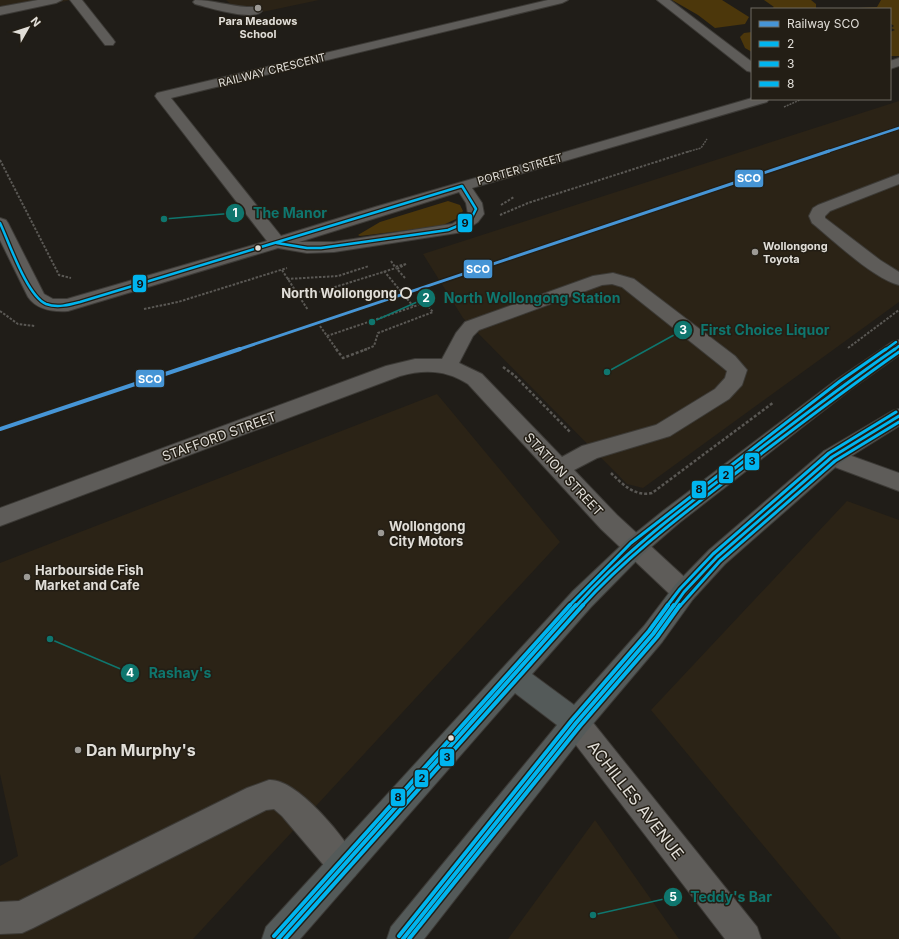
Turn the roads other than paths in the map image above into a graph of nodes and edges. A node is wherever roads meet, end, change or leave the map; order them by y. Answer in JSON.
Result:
{"nodes":[{"id":1,"x":56,"y":0,"type":"edge"},
{"id":2,"x":76,"y":0,"type":"edge"},
{"id":3,"x":562,"y":0,"type":"edge"},
{"id":4,"x":663,"y":0,"type":"edge"},
{"id":5,"x":199,"y":2,"type":"dead end"},
{"id":6,"x":0,"y":11,"type":"edge"},
{"id":7,"x":256,"y":11,"type":"dead end"},
{"id":8,"x":109,"y":42,"type":"dead end"},
{"id":9,"x":751,"y":67,"type":"edge"},
{"id":10,"x":759,"y":100,"type":"edge"},
{"id":11,"x":899,"y":179,"type":"edge"},
{"id":12,"x":462,"y":186,"type":"junction"},
{"id":13,"x":0,"y":223,"type":"edge"},
{"id":14,"x":277,"y":243,"type":"junction"},
{"id":15,"x":897,"y":274,"type":"edge"},
{"id":16,"x":899,"y":346,"type":"edge"},
{"id":17,"x":444,"y":366,"type":"junction"},
{"id":18,"x":899,"y":416,"type":"edge"},
{"id":19,"x":832,"y":457,"type":"junction"},
{"id":20,"x":558,"y":469,"type":"junction"},
{"id":21,"x":899,"y":482,"type":"edge"},
{"id":22,"x":0,"y":517,"type":"edge"},
{"id":23,"x":635,"y":547,"type":"junction"},
{"id":24,"x":684,"y":592,"type":"junction"},
{"id":25,"x":514,"y":676,"type":"junction"},
{"id":26,"x":576,"y":723,"type":"junction"},
{"id":27,"x":344,"y":865,"type":"junction"},
{"id":28,"x":0,"y":918,"type":"edge"},
{"id":29,"x":278,"y":939,"type":"edge"},
{"id":30,"x":403,"y":939,"type":"edge"},
{"id":31,"x":745,"y":939,"type":"edge"}],
"edges":[{"from":1,"to":6,"type":"street"},
{"from":2,"to":8,"type":"street"},
{"from":3,"to":14,"type":"street","name":"RAILWAY CRESCENT"},
{"from":4,"to":9,"type":"street"},
{"from":5,"to":7,"type":"street"},
{"from":10,"to":12,"type":"street","name":"PORTER STREET"},
{"from":11,"to":15,"type":"street"},
{"from":12,"to":14,"type":"street","name":"PORTER STREET"},
{"from":12,"to":14,"type":"street"},
{"from":13,"to":14,"type":"street","name":"PORTER STREET"},
{"from":16,"to":23,"type":"main road"},
{"from":17,"to":20,"type":"street","name":"STATION STREET"},
{"from":17,"to":20,"type":"street"},
{"from":17,"to":22,"type":"street","name":"STAFFORD STREET"},
{"from":18,"to":19,"type":"main road"},
{"from":19,"to":21,"type":"street"},
{"from":19,"to":24,"type":"main road"},
{"from":20,"to":23,"type":"street","name":"STATION STREET"},
{"from":23,"to":24,"type":"street","name":"STATION STREET"},
{"from":23,"to":25,"type":"main road"},
{"from":24,"to":26,"type":"main road"},
{"from":25,"to":26,"type":"main road","name":"ACHILLES AVENUE"},
{"from":25,"to":27,"type":"main road"},
{"from":26,"to":30,"type":"main road"},
{"from":26,"to":31,"type":"street","name":"ACHILLES AVENUE"},
{"from":27,"to":28,"type":"street"},
{"from":27,"to":29,"type":"main road"}]}
